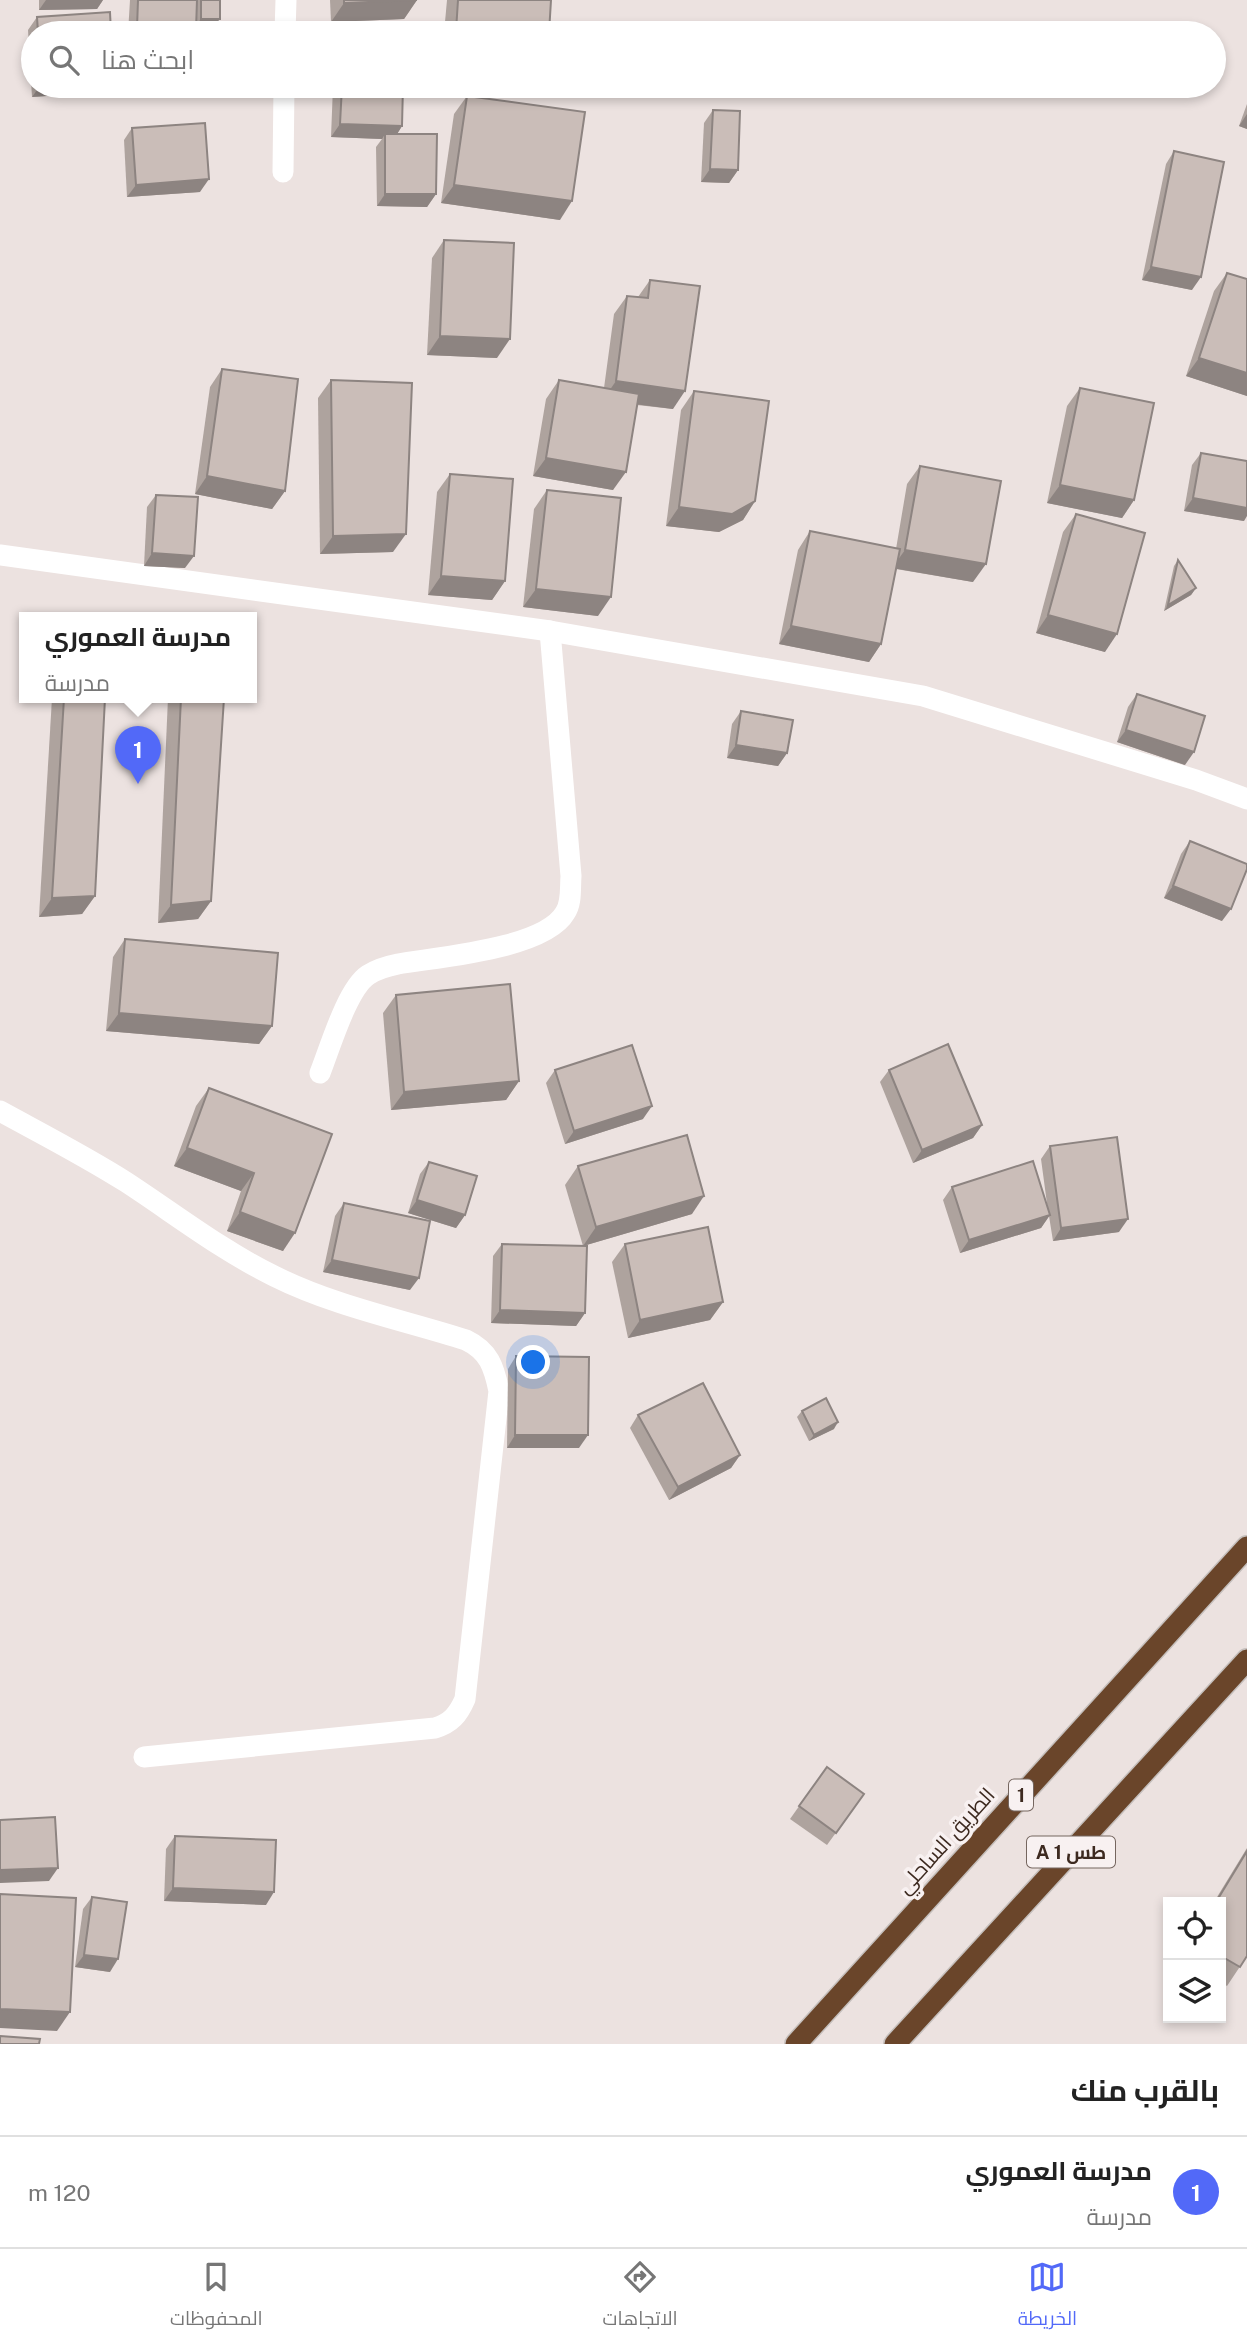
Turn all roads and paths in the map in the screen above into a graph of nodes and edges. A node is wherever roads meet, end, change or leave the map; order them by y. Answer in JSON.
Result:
{"nodes":[{"id":1,"x":286,"y":0,"type":"edge"},
{"id":2,"x":285,"y":21,"type":"edge"},
{"id":3,"x":284,"y":98,"type":"edge"},
{"id":4,"x":283,"y":172,"type":"dead end"},
{"id":5,"x":0,"y":555,"type":"edge"},
{"id":6,"x":550,"y":631,"type":"junction"},
{"id":7,"x":1247,"y":799,"type":"edge"},
{"id":8,"x":320,"y":1073,"type":"dead end"},
{"id":9,"x":0,"y":1111,"type":"edge"},
{"id":10,"x":1247,"y":1547,"type":"edge"},
{"id":11,"x":1247,"y":1660,"type":"edge"},
{"id":12,"x":144,"y":1758,"type":"dead end"},
{"id":13,"x":796,"y":2044,"type":"edge"},
{"id":14,"x":895,"y":2044,"type":"edge"}],
"edges":[{"from":1,"to":2,"type":"street"},
{"from":3,"to":4,"type":"street"},
{"from":5,"to":6,"type":"street"},
{"from":6,"to":7,"type":"street"},
{"from":6,"to":8,"type":"street"},
{"from":9,"to":12,"type":"street"},
{"from":10,"to":13,"type":"highway","name":"الطريق الساحلي","number":"1"},
{"from":11,"to":14,"type":"highway","number":"A 1 طس"}]}
